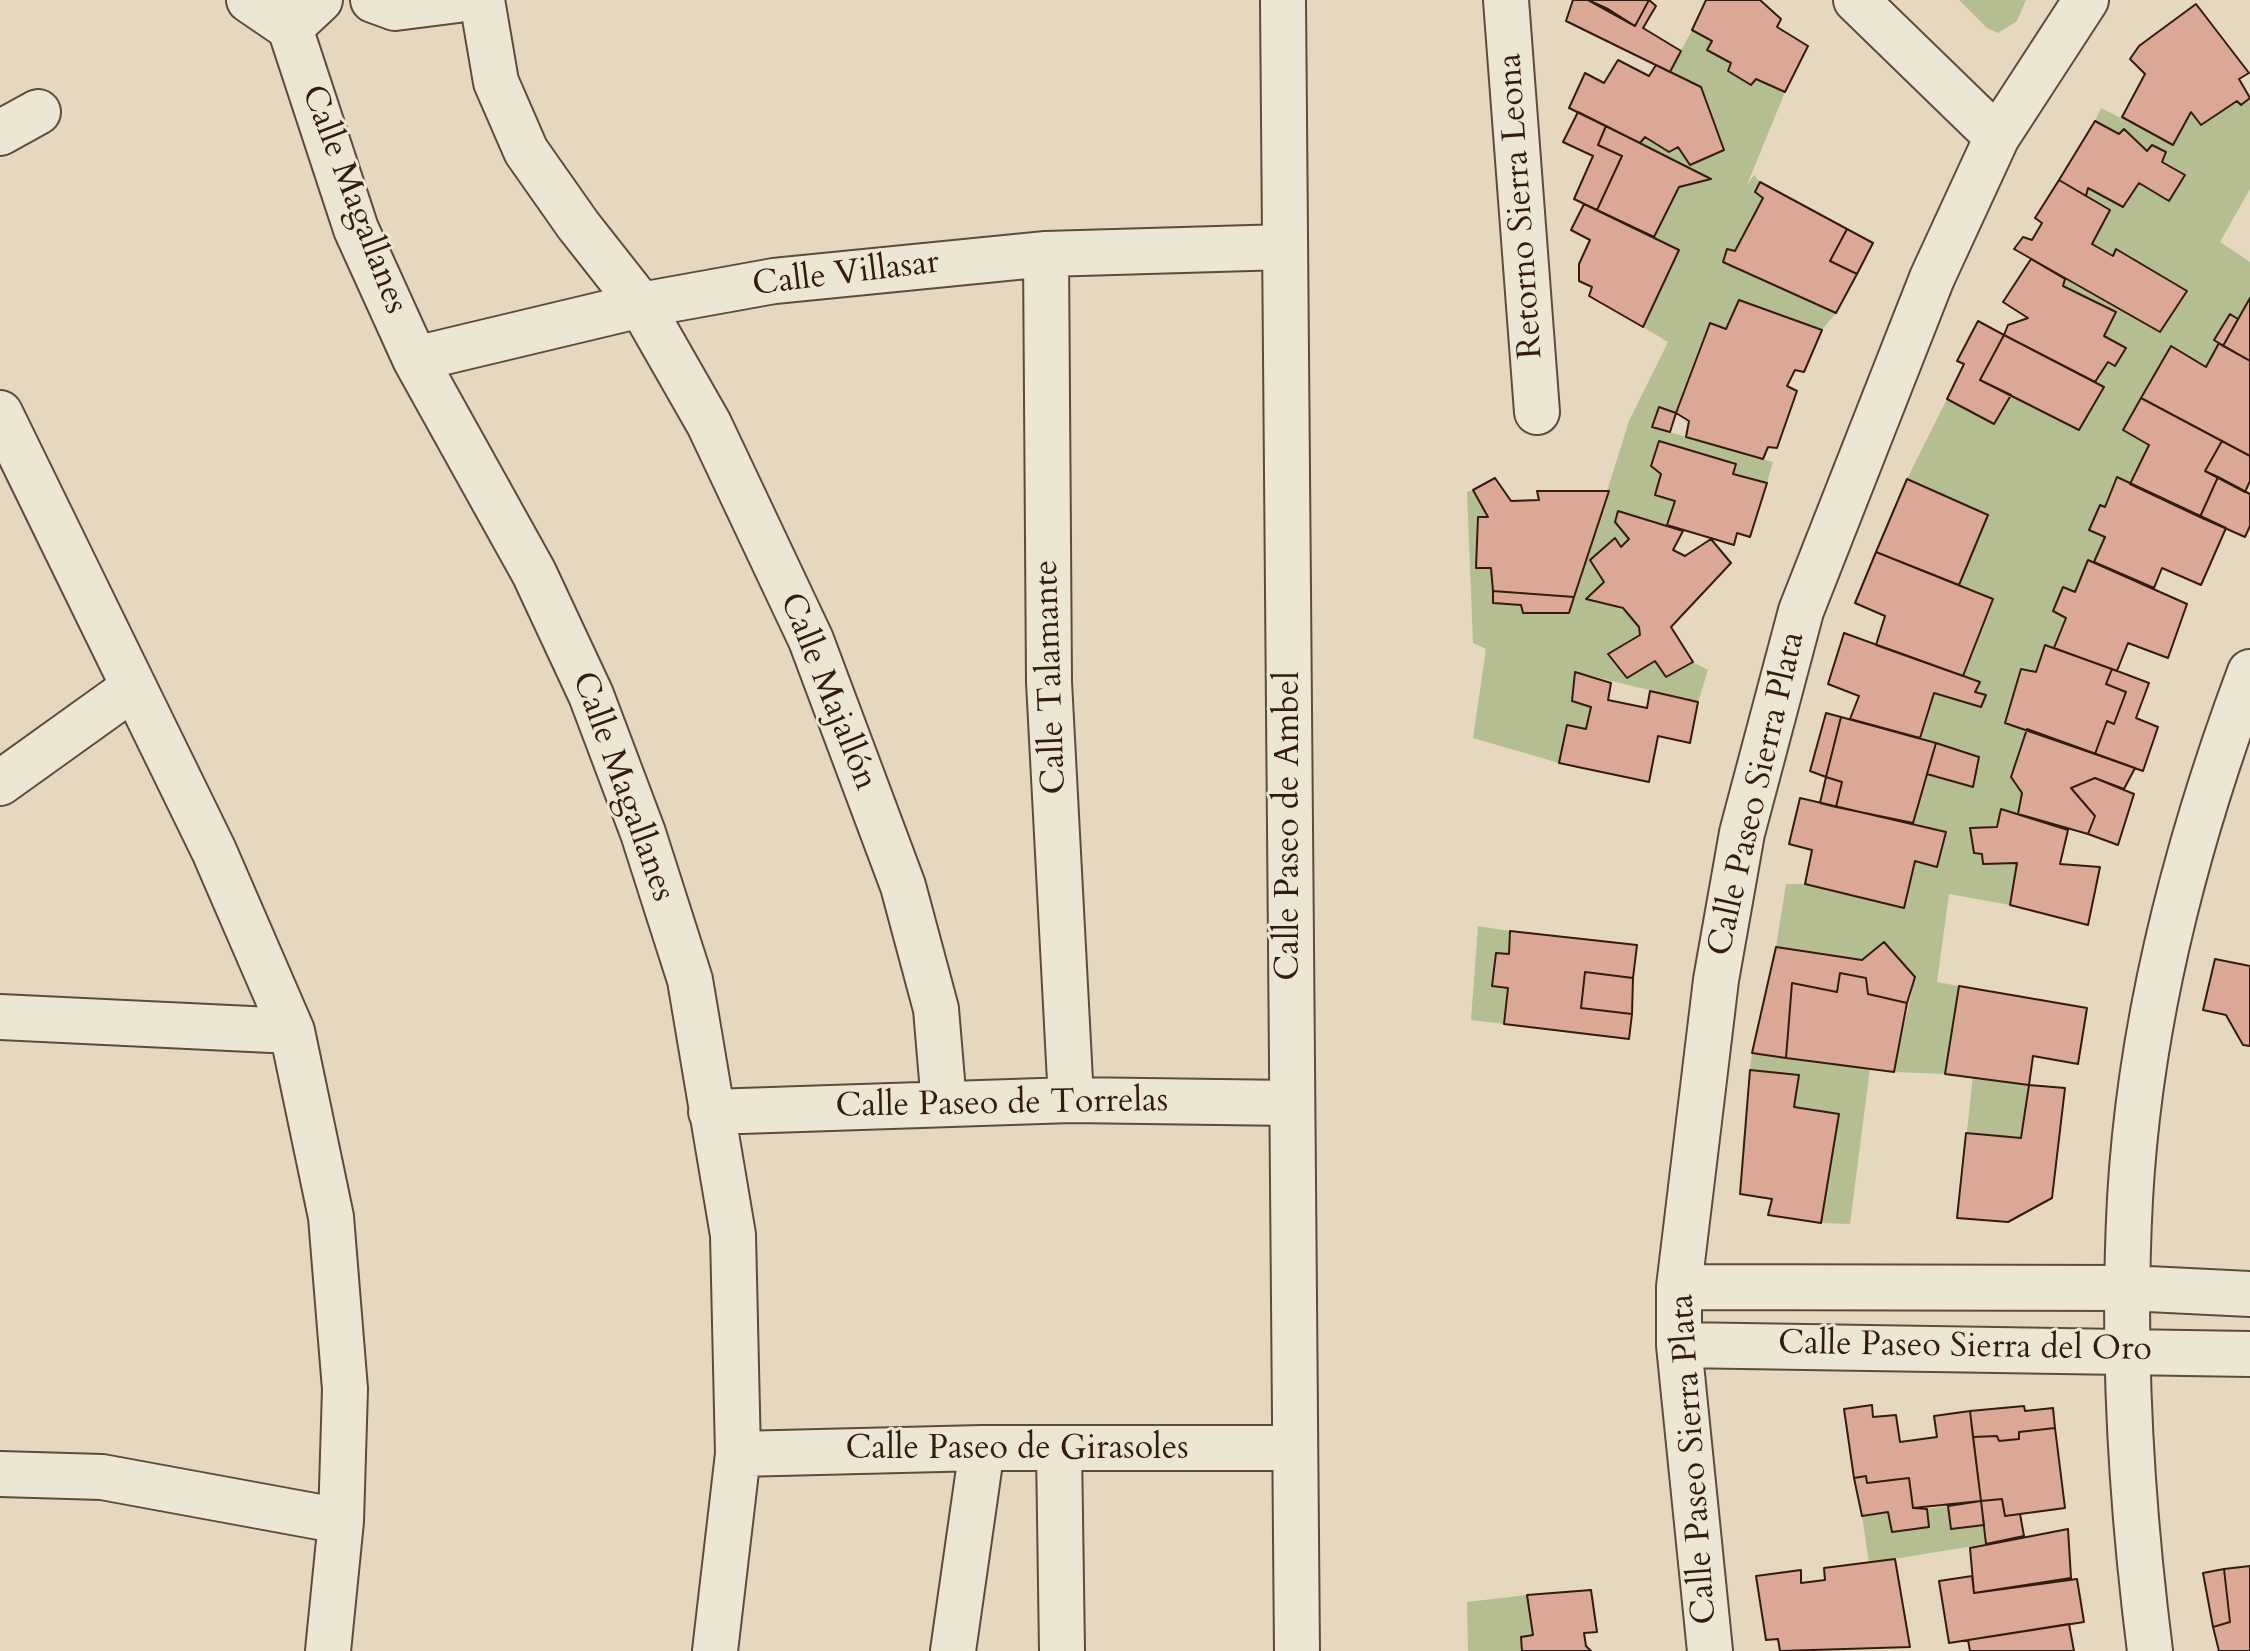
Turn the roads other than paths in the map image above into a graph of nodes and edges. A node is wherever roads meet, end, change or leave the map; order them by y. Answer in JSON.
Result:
{"nodes":[{"id":1,"x":249,"y":0,"type":"edge"},
{"id":2,"x":373,"y":0,"type":"edge"},
{"id":3,"x":458,"y":0,"type":"edge"},
{"id":4,"x":482,"y":0,"type":"edge"},
{"id":5,"x":1283,"y":0,"type":"edge"},
{"id":6,"x":1506,"y":0,"type":"edge"},
{"id":7,"x":1856,"y":0,"type":"edge"},
{"id":8,"x":2086,"y":0,"type":"edge"},
{"id":9,"x":305,"y":14,"type":"edge"},
{"id":10,"x":38,"y":112,"type":"dead end"},
{"id":11,"x":0,"y":133,"type":"edge"},
{"id":12,"x":1997,"y":137,"type":"junction"},
{"id":13,"x":1285,"y":247,"type":"junction"},
{"id":14,"x":1046,"y":254,"type":"junction"},
{"id":15,"x":641,"y":305,"type":"junction"},
{"id":16,"x":415,"y":359,"type":"junction"},
{"id":17,"x":1537,"y":412,"type":"dead end"},
{"id":18,"x":0,"y":413,"type":"edge"},
{"id":19,"x":2250,"y":672,"type":"edge"},
{"id":20,"x":134,"y":687,"type":"junction"},
{"id":21,"x":0,"y":783,"type":"edge"},
{"id":22,"x":0,"y":1017,"type":"edge"},
{"id":23,"x":292,"y":1031,"type":"junction"},
{"id":24,"x":1071,"y":1100,"type":"junction"},
{"id":25,"x":1292,"y":1103,"type":"junction"},
{"id":26,"x":944,"y":1104,"type":"junction"},
{"id":27,"x":711,"y":1112,"type":"junction"},
{"id":28,"x":1679,"y":1287,"type":"junction"},
{"id":29,"x":2128,"y":1288,"type":"junction"},
{"id":30,"x":2250,"y":1294,"type":"edge"},
{"id":31,"x":1679,"y":1345,"type":"junction"},
{"id":32,"x":2128,"y":1349,"type":"junction"},
{"id":33,"x":2250,"y":1354,"type":"edge"},
{"id":34,"x":982,"y":1448,"type":"junction"},
{"id":35,"x":1295,"y":1448,"type":"junction"},
{"id":36,"x":1059,"y":1449,"type":"junction"},
{"id":37,"x":738,"y":1454,"type":"junction"},
{"id":38,"x":0,"y":1474,"type":"edge"},
{"id":39,"x":341,"y":1521,"type":"junction"},
{"id":40,"x":328,"y":1651,"type":"edge"},
{"id":41,"x":715,"y":1651,"type":"edge"},
{"id":42,"x":953,"y":1651,"type":"edge"},
{"id":43,"x":1062,"y":1651,"type":"edge"},
{"id":44,"x":1297,"y":1651,"type":"edge"},
{"id":45,"x":1710,"y":1651,"type":"edge"},
{"id":46,"x":2150,"y":1651,"type":"edge"}],
"edges":[{"from":1,"to":9,"type":"street","name":"Calle Magallanes"},
{"from":2,"to":3,"type":"street"},
{"from":4,"to":15,"type":"street","name":"Calle Majallón"},
{"from":5,"to":13,"type":"street","name":"Calle Paseo de Ambel"},
{"from":6,"to":17,"type":"street","name":"Retorno Sierra Leona"},
{"from":7,"to":12,"type":"street"},
{"from":8,"to":12,"type":"street","name":"Calle Paseo Sierra Plata"},
{"from":9,"to":16,"type":"street","name":"Calle Magallanes"},
{"from":10,"to":11,"type":"street"},
{"from":12,"to":28,"type":"street","name":"Calle Paseo Sierra Plata"},
{"from":13,"to":14,"type":"street","name":"Calle Villasar"},
{"from":13,"to":25,"type":"street","name":"Calle Paseo de Ambel"},
{"from":14,"to":15,"type":"street","name":"Calle Villasar"},
{"from":14,"to":24,"type":"street","name":"Calle Talamante"},
{"from":15,"to":16,"type":"street","name":"Calle Villasar"},
{"from":15,"to":26,"type":"street","name":"Calle Majallón"},
{"from":16,"to":27,"type":"street","name":"Calle Magallanes"},
{"from":18,"to":20,"type":"street"},
{"from":19,"to":29,"type":"street"},
{"from":20,"to":21,"type":"street"},
{"from":20,"to":23,"type":"street"},
{"from":22,"to":23,"type":"street"},
{"from":23,"to":39,"type":"street"},
{"from":24,"to":25,"type":"street","name":"Calle Paseo de Torrelas"},
{"from":24,"to":26,"type":"street","name":"Calle Paseo de Torrelas"},
{"from":25,"to":35,"type":"street","name":"Calle Paseo de Ambel"},
{"from":26,"to":27,"type":"street","name":"Calle Paseo de Torrelas"},
{"from":27,"to":37,"type":"street","name":"Calle Magallanes"},
{"from":28,"to":29,"type":"street","name":"Calle Paseo Sierra del Oro"},
{"from":28,"to":31,"type":"street","name":"Calle Paseo Sierra Plata"},
{"from":29,"to":30,"type":"street","name":"Calle Paseo Sierra del Oro"},
{"from":29,"to":32,"type":"street"},
{"from":31,"to":32,"type":"street","name":"Calle Paseo Sierra del Oro"},
{"from":31,"to":45,"type":"street","name":"Calle Paseo Sierra Plata"},
{"from":32,"to":33,"type":"street","name":"Calle Paseo Sierra del Oro"},
{"from":32,"to":46,"type":"street"},
{"from":34,"to":36,"type":"street","name":"Calle Paseo de Girasoles"},
{"from":34,"to":37,"type":"street","name":"Calle Paseo de Girasoles"},
{"from":34,"to":42,"type":"street"},
{"from":35,"to":36,"type":"street","name":"Calle Paseo de Girasoles"},
{"from":35,"to":44,"type":"street","name":"Calle Paseo de Ambel"},
{"from":36,"to":43,"type":"street"},
{"from":37,"to":41,"type":"street","name":"Calle Magallanes"},
{"from":38,"to":39,"type":"street"},
{"from":39,"to":40,"type":"street"}]}
